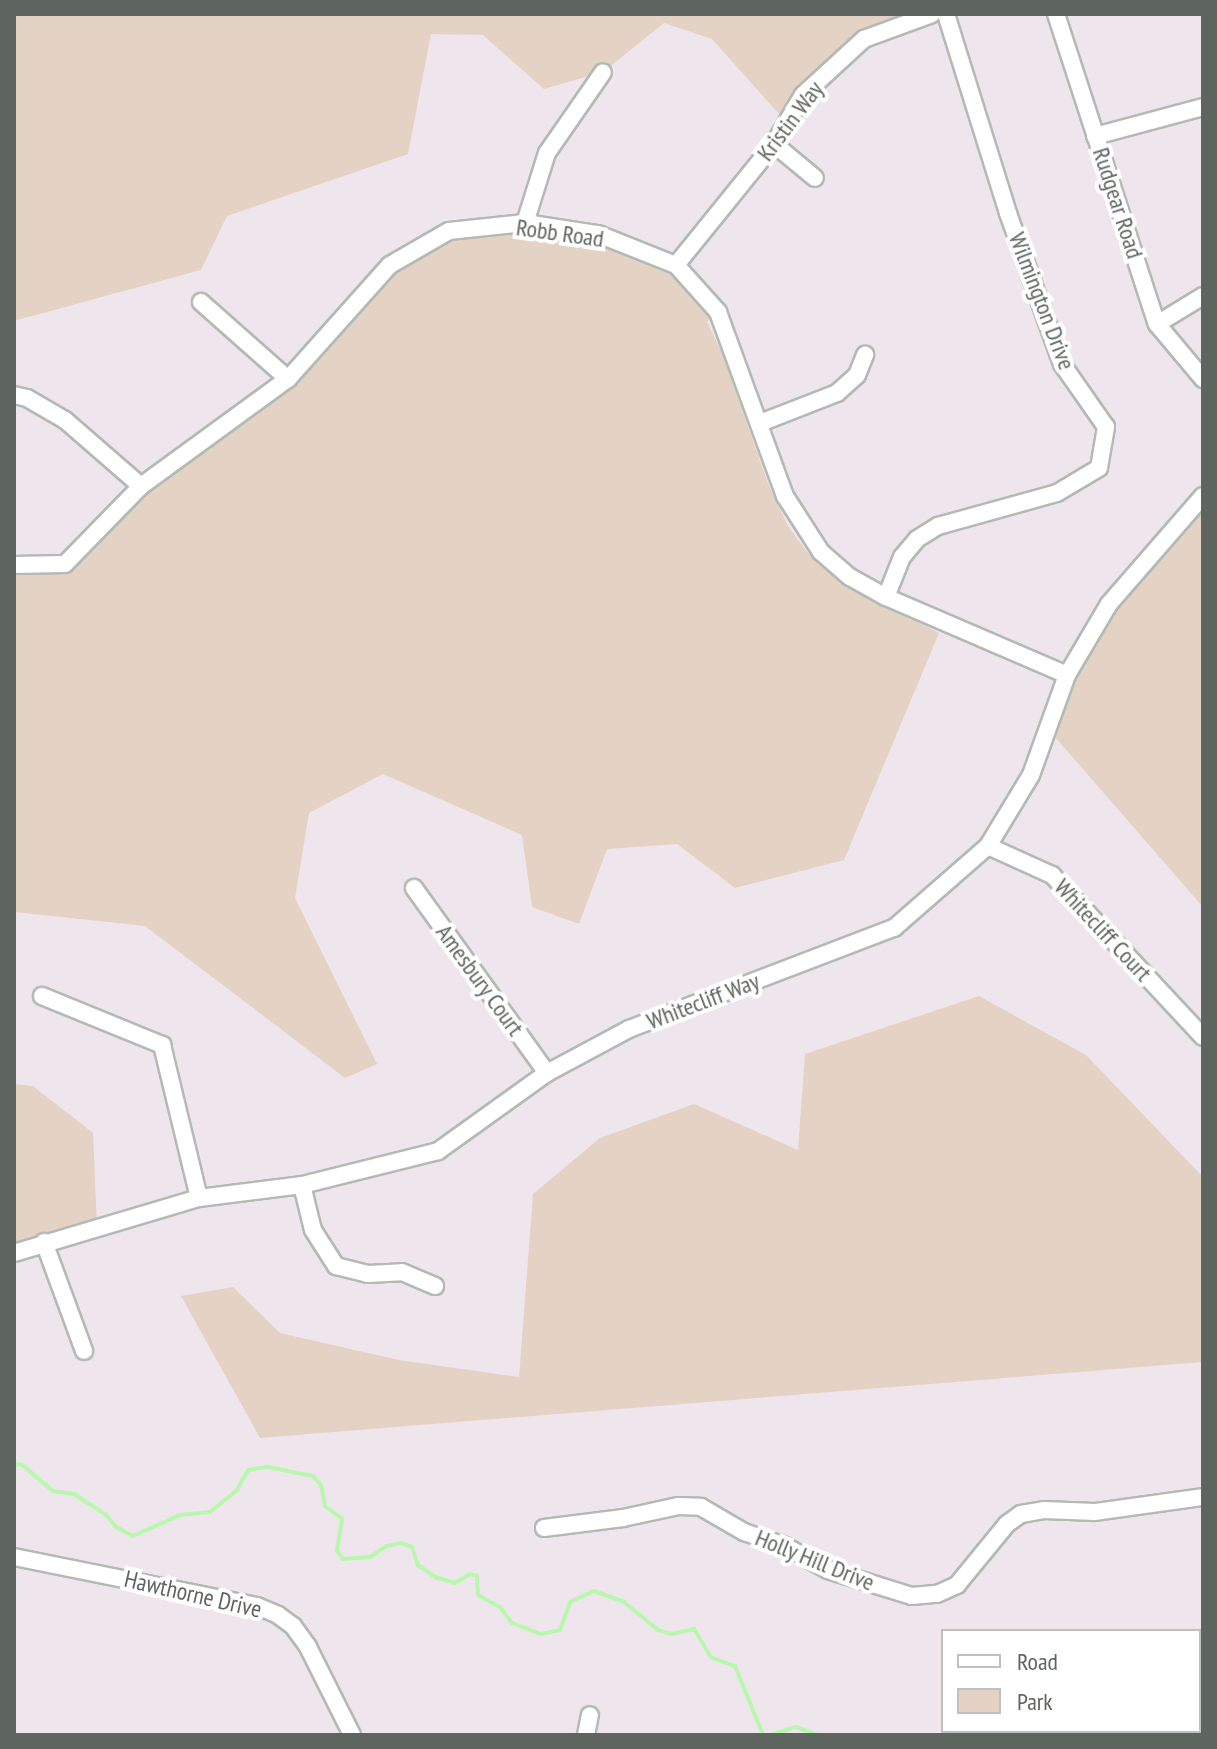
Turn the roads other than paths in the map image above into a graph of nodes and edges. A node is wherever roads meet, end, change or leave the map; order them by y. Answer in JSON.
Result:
{"nodes":[{"id":1,"x":932,"y":14,"type":"edge"},
{"id":2,"x":946,"y":14,"type":"edge"},
{"id":3,"x":1056,"y":14,"type":"edge"},
{"id":4,"x":603,"y":72,"type":"dead end"},
{"id":5,"x":1203,"y":107,"type":"edge"},
{"id":6,"x":1095,"y":136,"type":"junction"},
{"id":7,"x":774,"y":144,"type":"junction"},
{"id":8,"x":815,"y":178,"type":"dead end"},
{"id":9,"x":525,"y":223,"type":"junction"},
{"id":10,"x":676,"y":265,"type":"junction"},
{"id":11,"x":1203,"y":296,"type":"edge"},
{"id":12,"x":201,"y":302,"type":"dead end"},
{"id":13,"x":1157,"y":324,"type":"junction"},
{"id":14,"x":865,"y":355,"type":"dead end"},
{"id":15,"x":288,"y":379,"type":"junction"},
{"id":16,"x":1203,"y":379,"type":"edge"},
{"id":17,"x":14,"y":395,"type":"edge"},
{"id":18,"x":760,"y":423,"type":"junction"},
{"id":19,"x":141,"y":486,"type":"junction"},
{"id":20,"x":1203,"y":496,"type":"edge"},
{"id":21,"x":14,"y":565,"type":"edge"},
{"id":22,"x":886,"y":597,"type":"junction"},
{"id":23,"x":1067,"y":675,"type":"junction"},
{"id":24,"x":988,"y":846,"type":"junction"},
{"id":25,"x":414,"y":888,"type":"dead end"},
{"id":26,"x":42,"y":996,"type":"dead end"},
{"id":27,"x":1203,"y":1037,"type":"edge"},
{"id":28,"x":547,"y":1073,"type":"junction"},
{"id":29,"x":302,"y":1185,"type":"junction"},
{"id":30,"x":199,"y":1198,"type":"junction"},
{"id":31,"x":44,"y":1242,"type":"junction"},
{"id":32,"x":14,"y":1253,"type":"edge"},
{"id":33,"x":435,"y":1286,"type":"dead end"},
{"id":34,"x":84,"y":1351,"type":"dead end"},
{"id":35,"x":1203,"y":1497,"type":"edge"},
{"id":36,"x":544,"y":1528,"type":"dead end"},
{"id":37,"x":14,"y":1557,"type":"edge"},
{"id":38,"x":590,"y":1715,"type":"dead end"},
{"id":39,"x":352,"y":1735,"type":"edge"},
{"id":40,"x":586,"y":1735,"type":"edge"}],
"edges":[{"from":1,"to":7,"type":"street","name":"Kristin Way"},
{"from":2,"to":22,"type":"street","name":"Wilmington Drive"},
{"from":3,"to":6,"type":"street","name":"Rudgear Road"},
{"from":4,"to":9,"type":"street"},
{"from":5,"to":6,"type":"street"},
{"from":6,"to":13,"type":"street","name":"Rudgear Road"},
{"from":7,"to":8,"type":"street"},
{"from":7,"to":10,"type":"street","name":"Kristin Way"},
{"from":9,"to":10,"type":"street","name":"Robb Road"},
{"from":9,"to":15,"type":"street","name":"Robb Road"},
{"from":10,"to":18,"type":"street","name":"Robb Road"},
{"from":11,"to":13,"type":"street"},
{"from":12,"to":15,"type":"street"},
{"from":13,"to":16,"type":"street","name":"Rudgear Road"},
{"from":14,"to":18,"type":"street"},
{"from":15,"to":19,"type":"street","name":"Robb Road"},
{"from":17,"to":19,"type":"street"},
{"from":18,"to":22,"type":"street","name":"Robb Road"},
{"from":19,"to":21,"type":"street","name":"Robb Road"},
{"from":20,"to":23,"type":"street","name":"Whitecliff Way"},
{"from":22,"to":23,"type":"street","name":"Robb Road"},
{"from":23,"to":24,"type":"street","name":"Whitecliff Way"},
{"from":24,"to":27,"type":"street","name":"Whitecliff Court"},
{"from":24,"to":28,"type":"street","name":"Whitecliff Way"},
{"from":25,"to":28,"type":"street","name":"Amesbury Court"},
{"from":26,"to":30,"type":"street"},
{"from":28,"to":29,"type":"street","name":"Whitecliff Way"},
{"from":29,"to":30,"type":"street","name":"Whitecliff Way"},
{"from":29,"to":33,"type":"street"},
{"from":30,"to":31,"type":"street","name":"Whitecliff Way"},
{"from":31,"to":32,"type":"street","name":"Whitecliff Way"},
{"from":31,"to":34,"type":"street"},
{"from":35,"to":36,"type":"street","name":"Holly Hill Drive"},
{"from":37,"to":39,"type":"street","name":"Hawthorne Drive"},
{"from":38,"to":40,"type":"street"}]}
